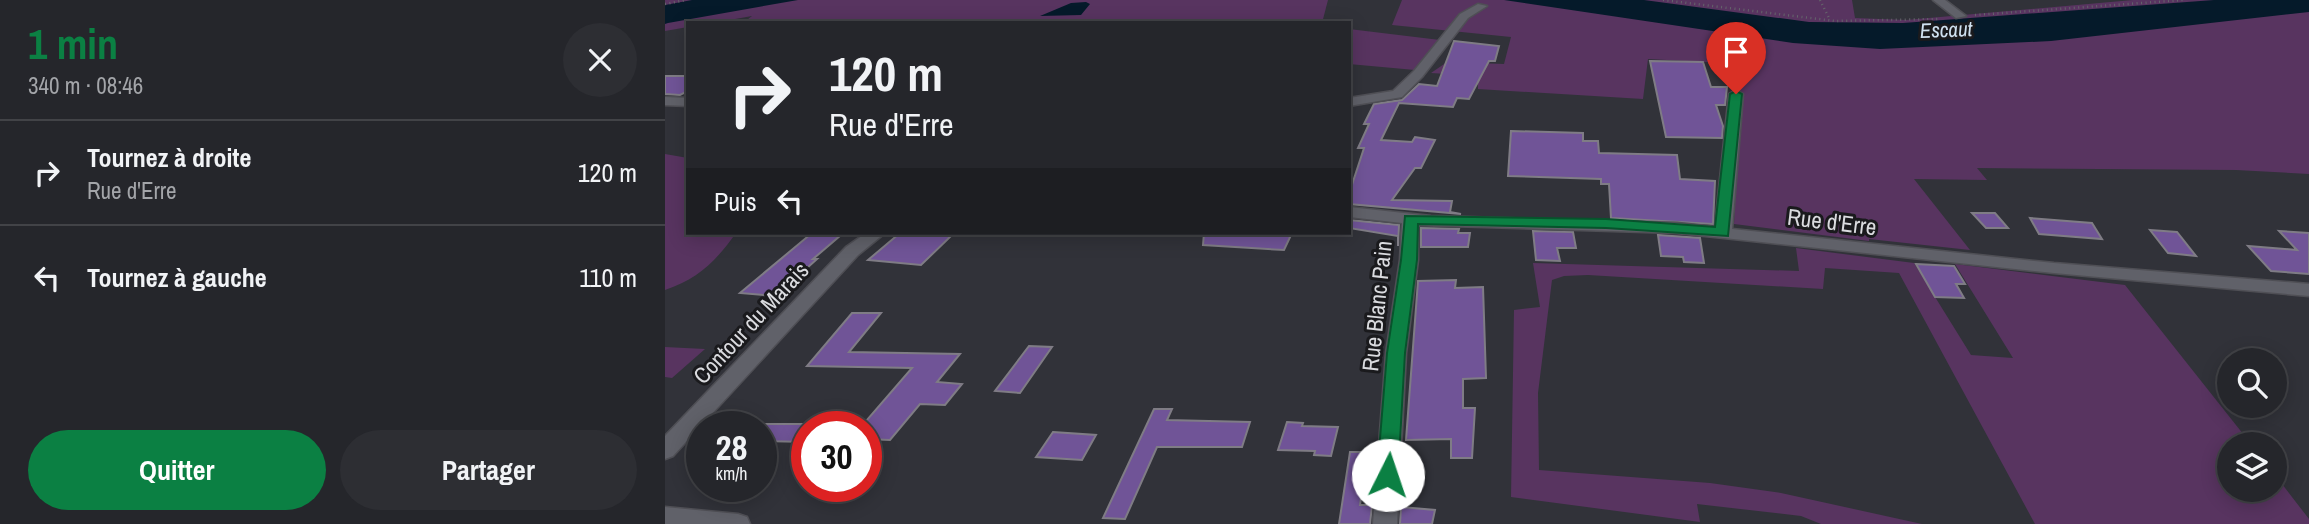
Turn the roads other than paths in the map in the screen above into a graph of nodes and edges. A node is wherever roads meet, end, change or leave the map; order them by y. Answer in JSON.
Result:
{"nodes":[{"id":1,"x":1938,"y":0,"type":"edge"},
{"id":2,"x":1482,"y":5,"type":"dead end"},
{"id":3,"x":1960,"y":16,"type":"road end"},
{"id":4,"x":1736,"y":94,"type":"dead end"},
{"id":5,"x":665,"y":100,"type":"edge"},
{"id":6,"x":1351,"y":102,"type":"edge"},
{"id":7,"x":686,"y":103,"type":"edge"},
{"id":8,"x":1351,"y":212,"type":"edge"},
{"id":9,"x":1410,"y":219,"type":"junction"},
{"id":10,"x":1723,"y":233,"type":"junction"},
{"id":11,"x":875,"y":235,"type":"edge"},
{"id":12,"x":2309,"y":290,"type":"edge"},
{"id":13,"x":665,"y":450,"type":"edge"},
{"id":14,"x":665,"y":517,"type":"edge"},
{"id":15,"x":738,"y":524,"type":"edge"},
{"id":16,"x":1385,"y":524,"type":"edge"}],
"edges":[{"from":1,"to":3,"type":"street"},
{"from":2,"to":6,"type":"street"},
{"from":4,"to":10,"type":"street"},
{"from":5,"to":7,"type":"street"},
{"from":8,"to":9,"type":"street","name":"Rue d'Erre"},
{"from":9,"to":10,"type":"street","name":"Rue d'Erre"},
{"from":9,"to":16,"type":"street","name":"Rue Blanc Pain"},
{"from":10,"to":12,"type":"street","name":"Rue d'Erre"},
{"from":11,"to":13,"type":"street","name":"Contour du Marais"},
{"from":14,"to":15,"type":"street"}]}
